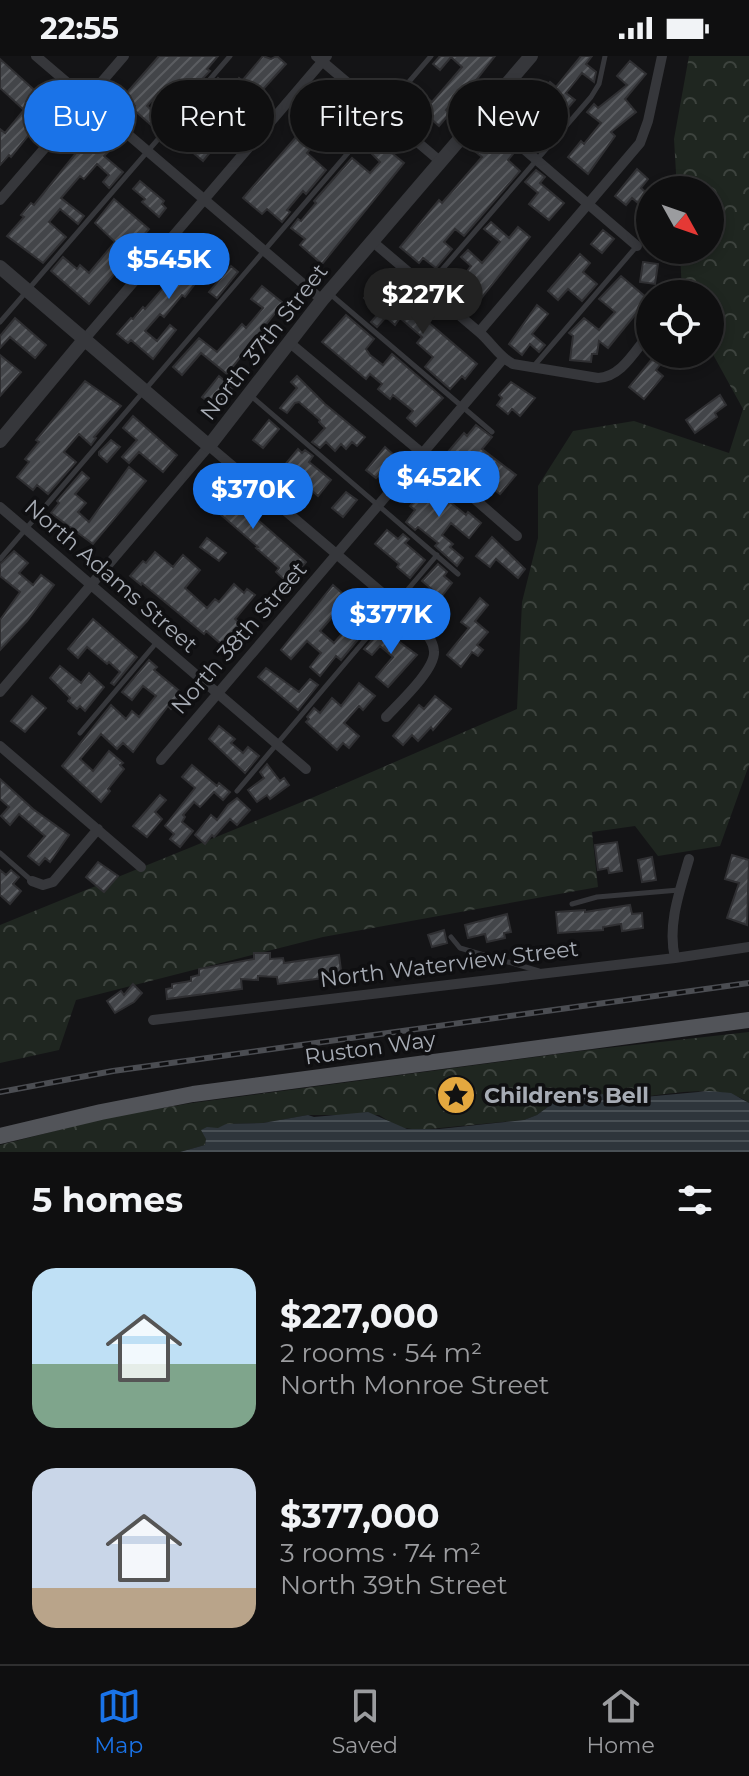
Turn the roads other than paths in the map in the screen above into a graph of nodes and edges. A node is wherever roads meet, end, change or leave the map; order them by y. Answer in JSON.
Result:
{"nodes":[{"id":1,"x":36,"y":56,"type":"edge"},
{"id":2,"x":124,"y":56,"type":"edge"},
{"id":3,"x":230,"y":56,"type":"edge"},
{"id":4,"x":431,"y":56,"type":"edge"},
{"id":5,"x":531,"y":56,"type":"edge"},
{"id":6,"x":605,"y":56,"type":"edge"},
{"id":7,"x":662,"y":56,"type":"edge"},
{"id":8,"x":322,"y":58,"type":"edge"},
{"id":9,"x":64,"y":80,"type":"edge"},
{"id":10,"x":103,"y":80,"type":"edge"},
{"id":11,"x":346,"y":80,"type":"edge"},
{"id":12,"x":410,"y":80,"type":"edge"},
{"id":13,"x":511,"y":80,"type":"edge"},
{"id":14,"x":135,"y":141,"type":"edge"},
{"id":15,"x":41,"y":152,"type":"edge"},
{"id":16,"x":148,"y":152,"type":"junction"},
{"id":17,"x":349,"y":152,"type":"edge"},
{"id":18,"x":429,"y":152,"type":"edge"},
{"id":19,"x":450,"y":152,"type":"edge"},
{"id":20,"x":529,"y":152,"type":"edge"},
{"id":21,"x":537,"y":159,"type":"junction"},
{"id":22,"x":441,"y":162,"type":"junction"},
{"id":23,"x":0,"y":200,"type":"edge"},
{"id":24,"x":203,"y":200,"type":"junction"},
{"id":25,"x":587,"y":203,"type":"junction"},
{"id":26,"x":373,"y":242,"type":"junction"},
{"id":27,"x":636,"y":245,"type":"edge"},
{"id":28,"x":636,"y":247,"type":"edge"},
{"id":29,"x":263,"y":252,"type":"junction"},
{"id":30,"x":0,"y":267,"type":"edge"},
{"id":31,"x":426,"y":288,"type":"junction"},
{"id":32,"x":27,"y":290,"type":"junction"},
{"id":33,"x":325,"y":296,"type":"junction"},
{"id":34,"x":0,"y":322,"type":"edge"},
{"id":35,"x":479,"y":332,"type":"junction"},
{"id":36,"x":84,"y":340,"type":"junction"},
{"id":37,"x":290,"y":343,"type":"junction"},
{"id":38,"x":636,"y":349,"type":"edge"},
{"id":39,"x":503,"y":359,"type":"junction"},
{"id":40,"x":533,"y":368,"type":"junction"},
{"id":41,"x":144,"y":391,"type":"junction"},
{"id":42,"x":250,"y":395,"type":"junction"},
{"id":43,"x":462,"y":406,"type":"junction"},
{"id":44,"x":492,"y":432,"type":"dead end"},
{"id":45,"x":0,"y":441,"type":"edge"},
{"id":46,"x":209,"y":446,"type":"junction"},
{"id":47,"x":422,"y":453,"type":"junction"},
{"id":48,"x":379,"y":505,"type":"junction"},
{"id":49,"x":0,"y":507,"type":"edge"},
{"id":50,"x":26,"y":529,"type":"junction"},
{"id":51,"x":517,"y":536,"type":"dead end"},
{"id":52,"x":337,"y":554,"type":"junction"},
{"id":53,"x":437,"y":555,"type":"junction"},
{"id":54,"x":0,"y":559,"type":"edge"},
{"id":55,"x":458,"y":574,"type":"dead end"},
{"id":56,"x":92,"y":585,"type":"junction"},
{"id":57,"x":395,"y":604,"type":"junction"},
{"id":58,"x":157,"y":642,"type":"junction"},
{"id":59,"x":0,"y":692,"type":"edge"},
{"id":60,"x":218,"y":693,"type":"junction"},
{"id":61,"x":386,"y":717,"type":"dead end"},
{"id":62,"x":80,"y":733,"type":"dead end"},
{"id":63,"x":278,"y":745,"type":"junction"},
{"id":64,"x":0,"y":746,"type":"edge"},
{"id":65,"x":161,"y":760,"type":"dead end"},
{"id":66,"x":306,"y":769,"type":"dead end"},
{"id":67,"x":237,"y":791,"type":"dead end"},
{"id":68,"x":98,"y":829,"type":"junction"},
{"id":69,"x":0,"y":853,"type":"edge"},
{"id":70,"x":689,"y":859,"type":"dead end"},
{"id":71,"x":141,"y":867,"type":"dead end"},
{"id":72,"x":32,"y":881,"type":"joint"},
{"id":73,"x":680,"y":890,"type":"junction"},
{"id":74,"x":572,"y":904,"type":"dead end"},
{"id":75,"x":451,"y":937,"type":"dead end"},
{"id":76,"x":749,"y":947,"type":"edge"},
{"id":77,"x":675,"y":958,"type":"junction"},
{"id":78,"x":544,"y":973,"type":"junction"},
{"id":79,"x":153,"y":1020,"type":"dead end"},
{"id":80,"x":749,"y":1020,"type":"edge"},
{"id":81,"x":0,"y":1136,"type":"edge"}],
"edges":[{"from":1,"to":9,"type":"street"},
{"from":2,"to":10,"type":"street"},
{"from":3,"to":16,"type":"lane"},
{"from":4,"to":12,"type":"lane"},
{"from":5,"to":13,"type":"street","name":"North 37th Street"},
{"from":6,"to":21,"type":"lane"},
{"from":7,"to":25,"type":"street"},
{"from":8,"to":11,"type":"street"},
{"from":8,"to":24,"type":"street"},
{"from":14,"to":16,"type":"street"},
{"from":15,"to":23,"type":"street"},
{"from":16,"to":24,"type":"street"},
{"from":16,"to":32,"type":"lane"},
{"from":17,"to":29,"type":"lane"},
{"from":18,"to":22,"type":"street"},
{"from":19,"to":22,"type":"street","name":"North 37th Street"},
{"from":20,"to":21,"type":"street"},
{"from":21,"to":25,"type":"street"},
{"from":21,"to":31,"type":"lane"},
{"from":22,"to":26,"type":"street","name":"North 37th Street"},
{"from":24,"to":29,"type":"street"},
{"from":24,"to":36,"type":"street"},
{"from":25,"to":27,"type":"street"},
{"from":25,"to":35,"type":"street"},
{"from":26,"to":31,"type":"street"},
{"from":26,"to":33,"type":"street","name":"North 37th Street"},
{"from":28,"to":40,"type":"lane"},
{"from":29,"to":33,"type":"street"},
{"from":29,"to":41,"type":"lane"},
{"from":30,"to":32,"type":"street"},
{"from":31,"to":35,"type":"street"},
{"from":32,"to":34,"type":"lane"},
{"from":32,"to":36,"type":"street"},
{"from":33,"to":37,"type":"street","name":"North 37th Street"},
{"from":33,"to":43,"type":"lane"},
{"from":35,"to":39,"type":"street"},
{"from":36,"to":41,"type":"street"},
{"from":36,"to":45,"type":"street"},
{"from":37,"to":42,"type":"street","name":"North 37th Street"},
{"from":37,"to":47,"type":"street"},
{"from":38,"to":40,"type":"street"},
{"from":39,"to":40,"type":"street"},
{"from":39,"to":43,"type":"street","name":"North 38th Street"},
{"from":41,"to":46,"type":"street"},
{"from":41,"to":50,"type":"lane"},
{"from":42,"to":46,"type":"street","name":"North 37th Street"},
{"from":42,"to":48,"type":"lane"},
{"from":43,"to":44,"type":"lane"},
{"from":43,"to":47,"type":"street","name":"North 38th Street"},
{"from":46,"to":52,"type":"street"},
{"from":46,"to":56,"type":"street","name":"North 37th Street"},
{"from":47,"to":48,"type":"street","name":"North 38th Street"},
{"from":47,"to":51,"type":"street"},
{"from":48,"to":52,"type":"street","name":"North 38th Street"},
{"from":48,"to":53,"type":"lane"},
{"from":49,"to":50,"type":"street","name":"North Adams Street"},
{"from":50,"to":54,"type":"lane"},
{"from":50,"to":56,"type":"street","name":"North Adams Street"},
{"from":52,"to":57,"type":"street"},
{"from":52,"to":60,"type":"street","name":"North 38th Street"},
{"from":53,"to":55,"type":"lane"},
{"from":53,"to":57,"type":"lane"},
{"from":56,"to":58,"type":"street","name":"North Adams Street"},
{"from":56,"to":59,"type":"street","name":"North 37th Street"},
{"from":57,"to":61,"type":"street"},
{"from":57,"to":63,"type":"lane"},
{"from":58,"to":60,"type":"street","name":"North Adams Street"},
{"from":58,"to":62,"type":"lane"},
{"from":60,"to":63,"type":"street","name":"North Adams Street"},
{"from":60,"to":65,"type":"street","name":"North 38th Street"},
{"from":63,"to":66,"type":"street","name":"North Adams Street"},
{"from":63,"to":67,"type":"lane"},
{"from":64,"to":68,"type":"street"},
{"from":68,"to":71,"type":"street"},
{"from":68,"to":72,"type":"street"},
{"from":69,"to":72,"type":"lane"},
{"from":70,"to":73,"type":"street"},
{"from":73,"to":74,"type":"lane"},
{"from":73,"to":77,"type":"street"},
{"from":75,"to":78,"type":"lane"},
{"from":76,"to":77,"type":"street","name":"North Waterview Street"},
{"from":77,"to":78,"type":"street","name":"North Waterview Street"},
{"from":78,"to":79,"type":"street","name":"North Waterview Street"},
{"from":80,"to":81,"type":"main road","name":"Ruston Way"}]}
